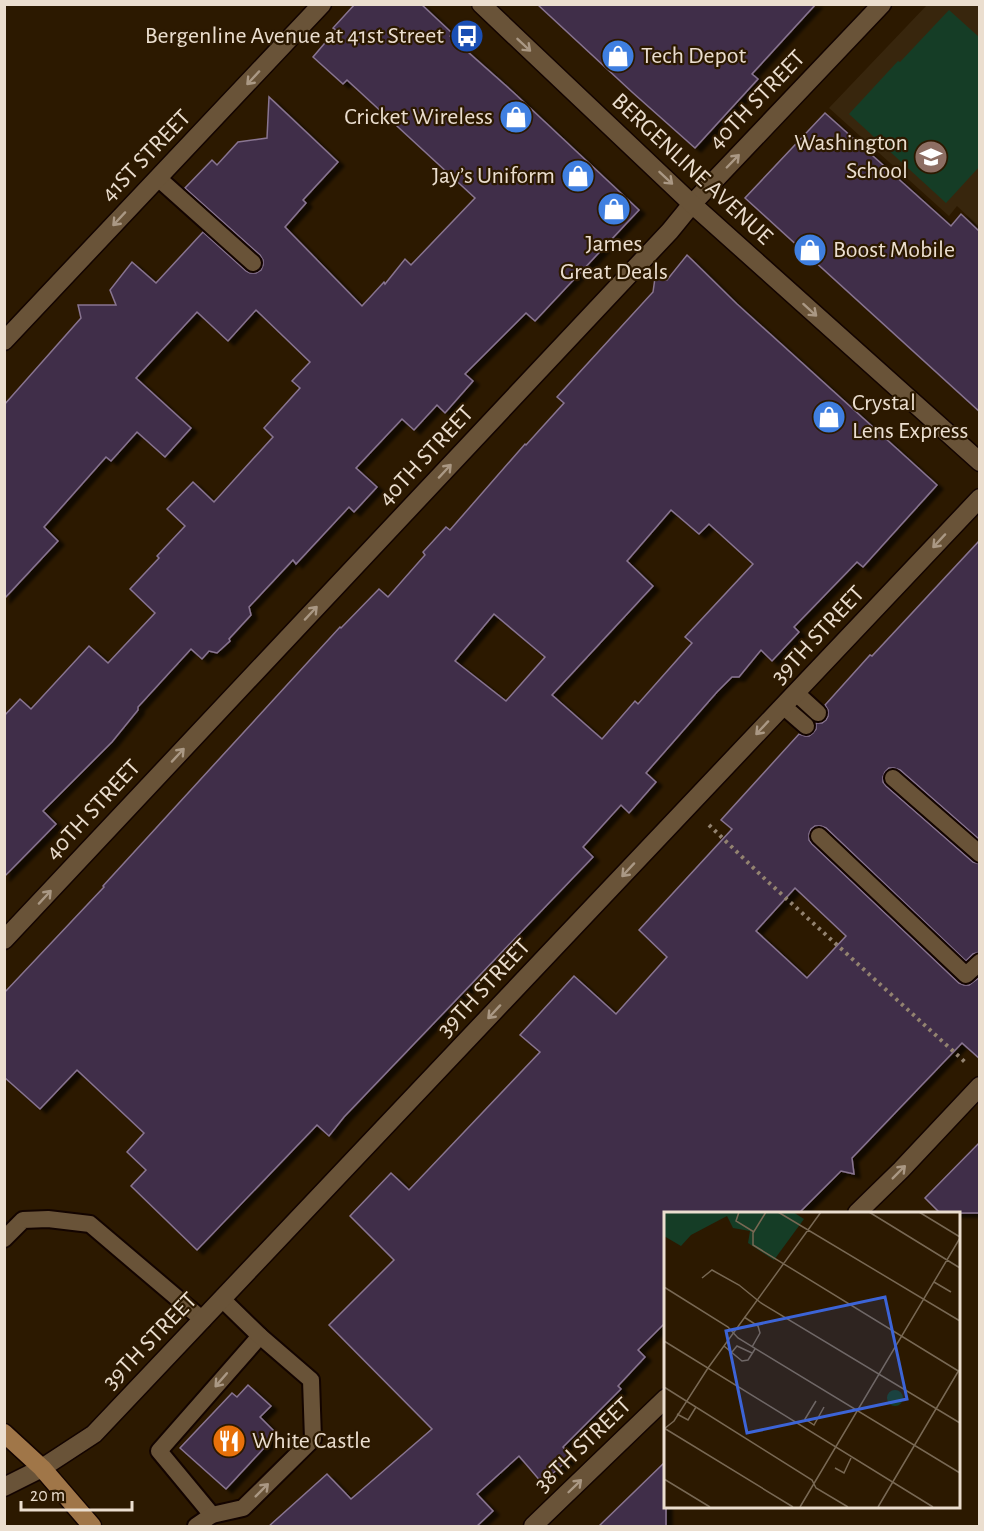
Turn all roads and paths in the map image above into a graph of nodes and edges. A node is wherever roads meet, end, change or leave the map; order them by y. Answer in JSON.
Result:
{"nodes":[{"id":1,"x":322,"y":4,"type":"edge"},
{"id":2,"x":481,"y":4,"type":"edge"},
{"id":3,"x":882,"y":4,"type":"edge"},
{"id":4,"x":158,"y":178,"type":"junction"},
{"id":5,"x":692,"y":204,"type":"junction"},
{"id":6,"x":253,"y":263,"type":"dead end"},
{"id":7,"x":4,"y":341,"type":"edge"},
{"id":8,"x":980,"y":462,"type":"edge"},
{"id":9,"x":980,"y":498,"type":"edge"},
{"id":10,"x":796,"y":693,"type":"junction"},
{"id":11,"x":783,"y":706,"type":"junction"},
{"id":12,"x":894,"y":778,"type":"dead end"},
{"id":13,"x":707,"y":822,"type":"dead end"},
{"id":14,"x":819,"y":836,"type":"dead end"},
{"id":15,"x":980,"y":854,"type":"edge"},
{"id":16,"x":4,"y":940,"type":"edge"},
{"id":17,"x":980,"y":962,"type":"edge"},
{"id":18,"x":965,"y":1063,"type":"dead end"},
{"id":19,"x":980,"y":1086,"type":"edge"},
{"id":20,"x":858,"y":1212,"type":"edge"},
{"id":21,"x":4,"y":1239,"type":"edge"},
{"id":22,"x":223,"y":1299,"type":"junction"},
{"id":23,"x":203,"y":1320,"type":"junction"},
{"id":24,"x":260,"y":1336,"type":"junction"},
{"id":25,"x":664,"y":1400,"type":"edge"},
{"id":26,"x":4,"y":1433,"type":"edge"},
{"id":27,"x":42,"y":1468,"type":"junction"},
{"id":28,"x":4,"y":1486,"type":"edge"},
{"id":29,"x":212,"y":1515,"type":"junction"},
{"id":30,"x":92,"y":1527,"type":"edge"},
{"id":31,"x":196,"y":1527,"type":"edge"},
{"id":32,"x":533,"y":1527,"type":"edge"}],
"edges":[{"from":1,"to":4,"type":"street","name":"41ST STREET","one_way":true},
{"from":2,"to":5,"type":"street","name":"BERGENLINE AVENUE","one_way":true},
{"from":5,"to":3,"type":"street","name":"40TH STREET","one_way":true},
{"from":4,"to":6,"type":"lane"},
{"from":4,"to":7,"type":"street","name":"41ST STREET","one_way":true},
{"from":5,"to":8,"type":"street","name":"BERGENLINE AVENUE","one_way":true},
{"from":16,"to":5,"type":"street","name":"40TH STREET","one_way":true},
{"from":9,"to":10,"type":"street","name":"39TH STREET","one_way":true},
{"from":10,"to":11,"type":"street","name":"39TH STREET"},
{"from":10,"to":11,"type":"lane"},
{"from":11,"to":22,"type":"street","name":"39TH STREET","one_way":true},
{"from":12,"to":15,"type":"lane"},
{"from":13,"to":18,"type":"path"},
{"from":14,"to":17,"type":"lane"},
{"from":20,"to":19,"type":"street","one_way":true},
{"from":21,"to":23,"type":"lane"},
{"from":22,"to":23,"type":"street","name":"39TH STREET"},
{"from":22,"to":24,"type":"lane"},
{"from":23,"to":27,"type":"street","name":"39TH STREET"},
{"from":24,"to":29,"type":"lane","one_way":true},
{"from":29,"to":24,"type":"lane","one_way":true},
{"from":32,"to":25,"type":"street","name":"38TH STREET","one_way":true},
{"from":26,"to":27,"type":"main road"},
{"from":27,"to":28,"type":"street","name":"39TH STREET"},
{"from":27,"to":30,"type":"main road"},
{"from":29,"to":31,"type":"lane"}]}
